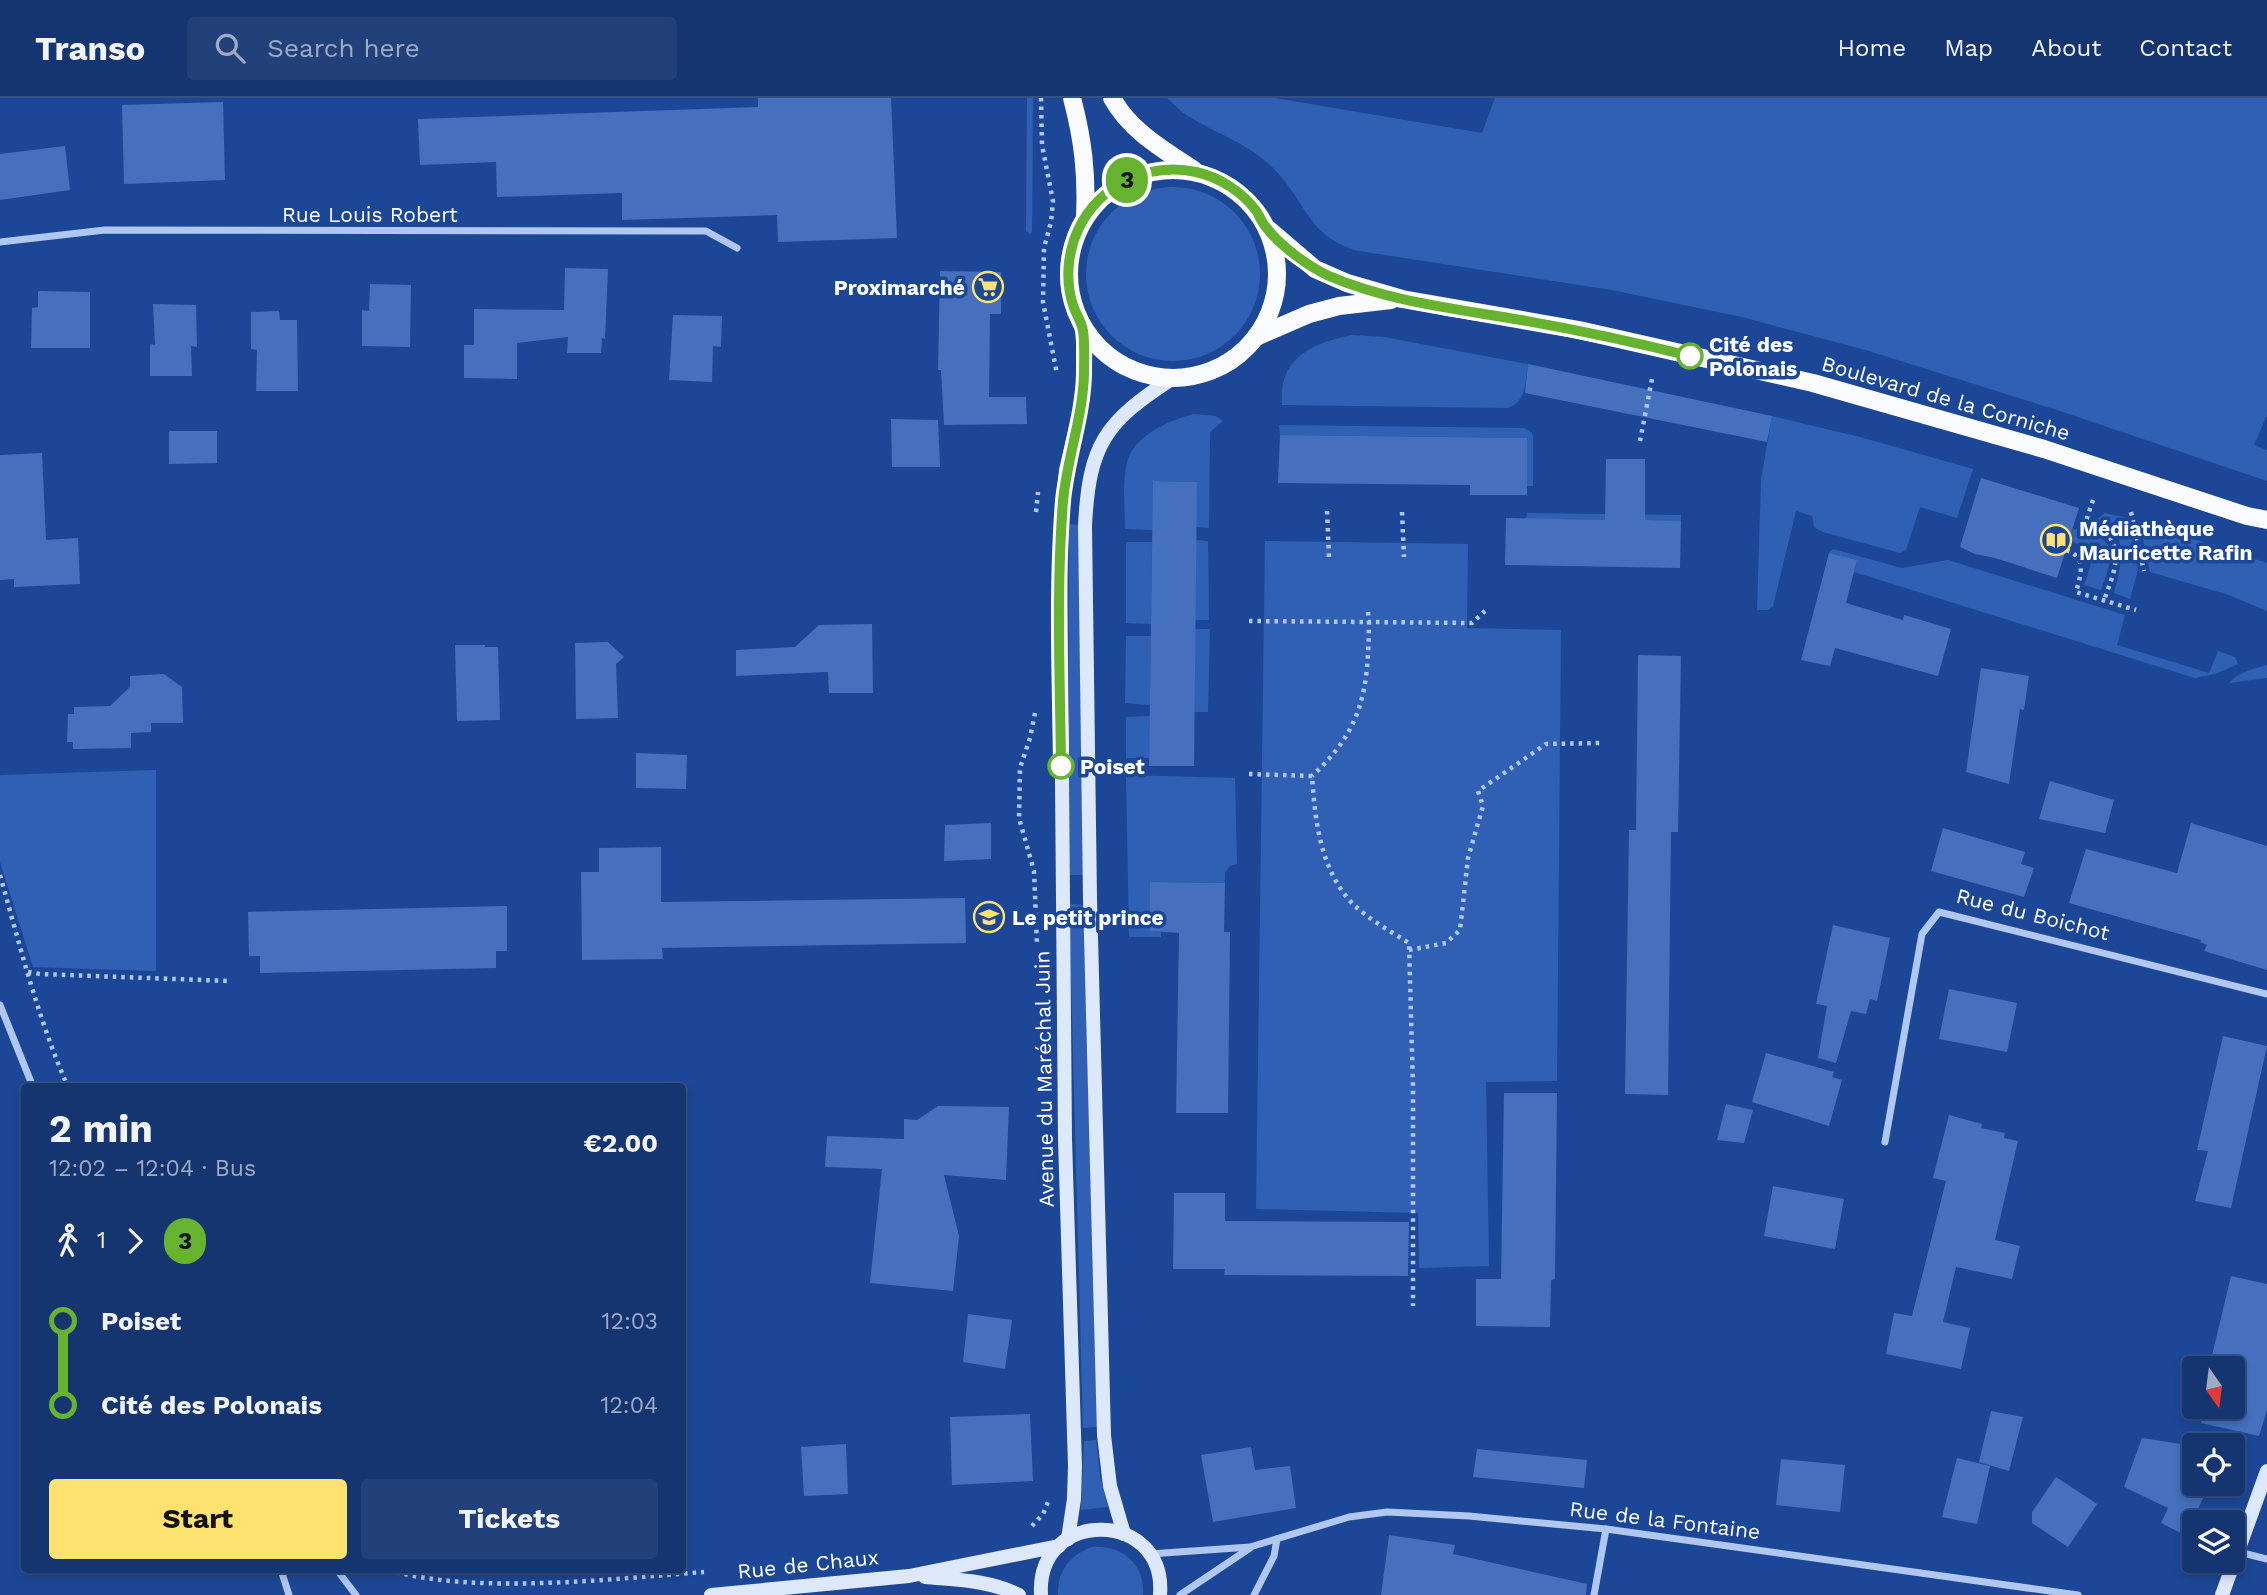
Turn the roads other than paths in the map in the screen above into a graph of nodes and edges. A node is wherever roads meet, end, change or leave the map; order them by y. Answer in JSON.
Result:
{"nodes":[{"id":1,"x":1072,"y":98,"type":"edge"},
{"id":2,"x":1112,"y":98,"type":"edge"},
{"id":3,"x":1197,"y":172,"type":"junction"},
{"id":4,"x":1085,"y":217,"type":"junction"},
{"id":5,"x":1267,"y":228,"type":"junction"},
{"id":6,"x":0,"y":242,"type":"edge"},
{"id":7,"x":737,"y":248,"type":"dead end"},
{"id":8,"x":1402,"y":299,"type":"junction"},
{"id":9,"x":1083,"y":327,"type":"junction"},
{"id":10,"x":1255,"y":337,"type":"junction"},
{"id":11,"x":1173,"y":378,"type":"junction"},
{"id":12,"x":2247,"y":516,"type":"junction"},
{"id":13,"x":2267,"y":520,"type":"edge"},
{"id":14,"x":2267,"y":528,"type":"edge"},
{"id":15,"x":2267,"y":994,"type":"edge"},
{"id":16,"x":0,"y":1005,"type":"edge"},
{"id":17,"x":31,"y":1083,"type":"edge"},
{"id":18,"x":1885,"y":1142,"type":"dead end"},
{"id":19,"x":2267,"y":1471,"type":"edge"},
{"id":20,"x":1606,"y":1529,"type":"junction"},
{"id":21,"x":1124,"y":1534,"type":"junction"},
{"id":22,"x":2245,"y":1535,"type":"edge"},
{"id":23,"x":1277,"y":1539,"type":"junction"},
{"id":24,"x":1063,"y":1542,"type":"junction"},
{"id":25,"x":1250,"y":1548,"type":"junction"},
{"id":26,"x":1150,"y":1554,"type":"junction"},
{"id":27,"x":2245,"y":1554,"type":"edge"},
{"id":28,"x":2267,"y":1559,"type":"edge"},
{"id":29,"x":282,"y":1573,"type":"edge"},
{"id":30,"x":339,"y":1573,"type":"edge"},
{"id":31,"x":2231,"y":1573,"type":"edge"},
{"id":32,"x":909,"y":1576,"type":"junction"},
{"id":33,"x":289,"y":1595,"type":"edge"},
{"id":34,"x":356,"y":1595,"type":"edge"},
{"id":35,"x":711,"y":1595,"type":"edge"},
{"id":36,"x":1019,"y":1595,"type":"edge"},
{"id":37,"x":1041,"y":1595,"type":"edge"},
{"id":38,"x":1160,"y":1595,"type":"edge"},
{"id":39,"x":1180,"y":1595,"type":"edge"},
{"id":40,"x":1254,"y":1595,"type":"edge"},
{"id":41,"x":1594,"y":1595,"type":"edge"},
{"id":42,"x":2078,"y":1595,"type":"edge"},
{"id":43,"x":2222,"y":1595,"type":"edge"}],
"edges":[{"from":1,"to":4,"type":"main road"},
{"from":2,"to":3,"type":"main road"},
{"from":3,"to":4,"type":"main road"},
{"from":3,"to":5,"type":"main road"},
{"from":4,"to":9,"type":"main road"},
{"from":5,"to":8,"type":"main road"},
{"from":5,"to":10,"type":"main road"},
{"from":6,"to":7,"type":"street","name":"Rue Louis Robert"},
{"from":8,"to":10,"type":"main road"},
{"from":8,"to":12,"type":"main road","name":"Boulevard de la Corniche"},
{"from":9,"to":11,"type":"main road"},
{"from":9,"to":24,"type":"main road","name":"Avenue du Maréchal Juin"},
{"from":10,"to":11,"type":"main road"},
{"from":11,"to":21,"type":"main road"},
{"from":12,"to":13,"type":"main road","name":"Boulevard de la Corniche"},
{"from":12,"to":14,"type":"main road"},
{"from":15,"to":18,"type":"street","name":"Rue du Boichot"},
{"from":16,"to":17,"type":"street"},
{"from":19,"to":22,"type":"main road"},
{"from":20,"to":23,"type":"street","name":"Rue de la Fontaine"},
{"from":20,"to":41,"type":"street"},
{"from":20,"to":42,"type":"street","name":"Rue de la Fontaine"},
{"from":21,"to":24,"type":"main road","name":"Rue de Chaux"},
{"from":21,"to":26,"type":"main road"},
{"from":23,"to":25,"type":"street","name":"Rue de la Fontaine"},
{"from":23,"to":40,"type":"street"},
{"from":24,"to":32,"type":"main road","name":"Rue de Chaux"},
{"from":24,"to":37,"type":"main road","name":"Avenue du Maréchal Juin"},
{"from":25,"to":26,"type":"street","name":"Rue de la Fontaine"},
{"from":25,"to":39,"type":"street","name":"Rue de la Fontaine"},
{"from":26,"to":38,"type":"main road"},
{"from":27,"to":28,"type":"street"},
{"from":29,"to":33,"type":"street"},
{"from":30,"to":34,"type":"street"},
{"from":31,"to":43,"type":"main road"},
{"from":32,"to":35,"type":"main road","name":"Rue de Chaux"},
{"from":32,"to":36,"type":"main road","name":"Rue de Chaux"}]}
